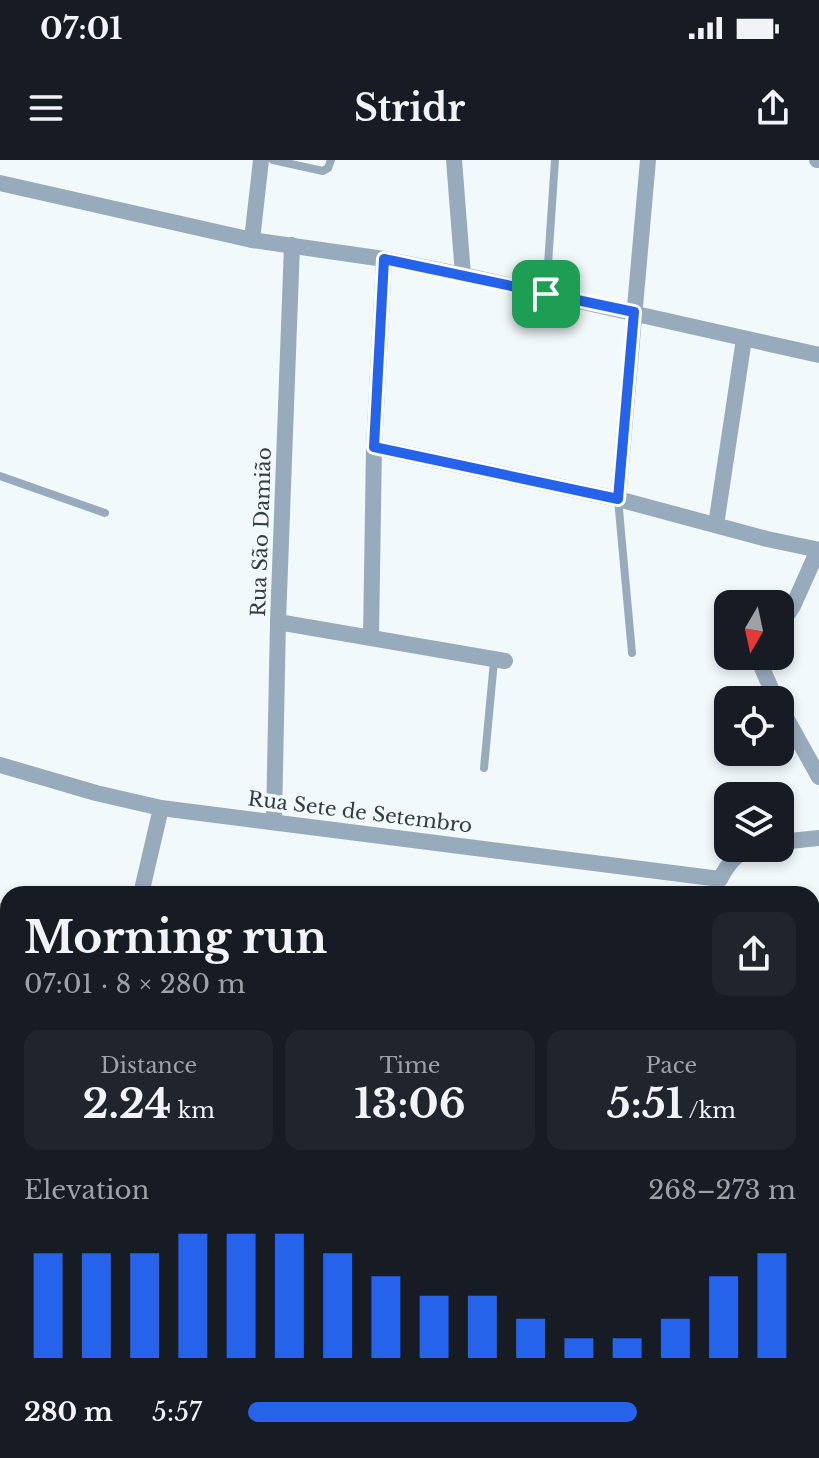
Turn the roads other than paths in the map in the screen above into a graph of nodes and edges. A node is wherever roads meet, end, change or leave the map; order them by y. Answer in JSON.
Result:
{"nodes":[{"id":1,"x":261,"y":160,"type":"edge"},
{"id":2,"x":273,"y":160,"type":"edge"},
{"id":3,"x":331,"y":160,"type":"edge"},
{"id":4,"x":454,"y":160,"type":"edge"},
{"id":5,"x":555,"y":160,"type":"edge"},
{"id":6,"x":648,"y":160,"type":"edge"},
{"id":7,"x":0,"y":183,"type":"edge"},
{"id":8,"x":252,"y":240,"type":"junction"},
{"id":9,"x":292,"y":245,"type":"junction"},
{"id":10,"x":384,"y":259,"type":"junction"},
{"id":11,"x":463,"y":275,"type":"junction"},
{"id":12,"x":546,"y":294,"type":"junction"},
{"id":13,"x":634,"y":312,"type":"junction"},
{"id":14,"x":744,"y":339,"type":"junction"},
{"id":15,"x":819,"y":355,"type":"edge"},
{"id":16,"x":374,"y":447,"type":"junction"},
{"id":17,"x":0,"y":476,"type":"edge"},
{"id":18,"x":618,"y":499,"type":"junction"},
{"id":19,"x":105,"y":513,"type":"dead end"},
{"id":20,"x":716,"y":525,"type":"junction"},
{"id":21,"x":818,"y":550,"type":"edge"},
{"id":22,"x":794,"y":604,"type":"edge"},
{"id":23,"x":278,"y":622,"type":"junction"},
{"id":24,"x":371,"y":637,"type":"junction"},
{"id":25,"x":632,"y":653,"type":"dead end"},
{"id":26,"x":500,"y":661,"type":"joint"},
{"id":27,"x":794,"y":732,"type":"edge"},
{"id":28,"x":0,"y":765,"type":"edge"},
{"id":29,"x":484,"y":768,"type":"dead end"},
{"id":30,"x":819,"y":777,"type":"edge"},
{"id":31,"x":161,"y":808,"type":"junction"},
{"id":32,"x":274,"y":820,"type":"junction"},
{"id":33,"x":819,"y":838,"type":"edge"},
{"id":34,"x":794,"y":841,"type":"edge"},
{"id":35,"x":731,"y":862,"type":"edge"},
{"id":36,"x":143,"y":886,"type":"edge"},
{"id":37,"x":721,"y":886,"type":"edge"}],
"edges":[{"from":1,"to":8,"type":"street"},
{"from":2,"to":3,"type":"lane"},
{"from":4,"to":11,"type":"street"},
{"from":5,"to":12,"type":"lane"},
{"from":6,"to":13,"type":"street"},
{"from":7,"to":8,"type":"street"},
{"from":8,"to":9,"type":"street"},
{"from":9,"to":10,"type":"street"},
{"from":9,"to":23,"type":"street","name":"Rua São Damião"},
{"from":10,"to":11,"type":"street"},
{"from":10,"to":16,"type":"street"},
{"from":11,"to":12,"type":"street"},
{"from":12,"to":13,"type":"street"},
{"from":13,"to":14,"type":"street"},
{"from":13,"to":18,"type":"street"},
{"from":14,"to":15,"type":"street"},
{"from":14,"to":20,"type":"street"},
{"from":16,"to":18,"type":"street"},
{"from":16,"to":24,"type":"street"},
{"from":17,"to":19,"type":"lane"},
{"from":18,"to":20,"type":"street"},
{"from":18,"to":25,"type":"lane"},
{"from":20,"to":21,"type":"street"},
{"from":21,"to":22,"type":"street"},
{"from":23,"to":24,"type":"street"},
{"from":23,"to":32,"type":"street","name":"Rua São Damião"},
{"from":24,"to":26,"type":"street"},
{"from":26,"to":29,"type":"lane"},
{"from":27,"to":30,"type":"street"},
{"from":28,"to":31,"type":"street","name":"Rua Sete de Setembro"},
{"from":31,"to":32,"type":"street","name":"Rua Sete de Setembro"},
{"from":31,"to":36,"type":"street"},
{"from":32,"to":37,"type":"street","name":"Rua Sete de Setembro"},
{"from":33,"to":34,"type":"street"},
{"from":35,"to":37,"type":"street"}]}
